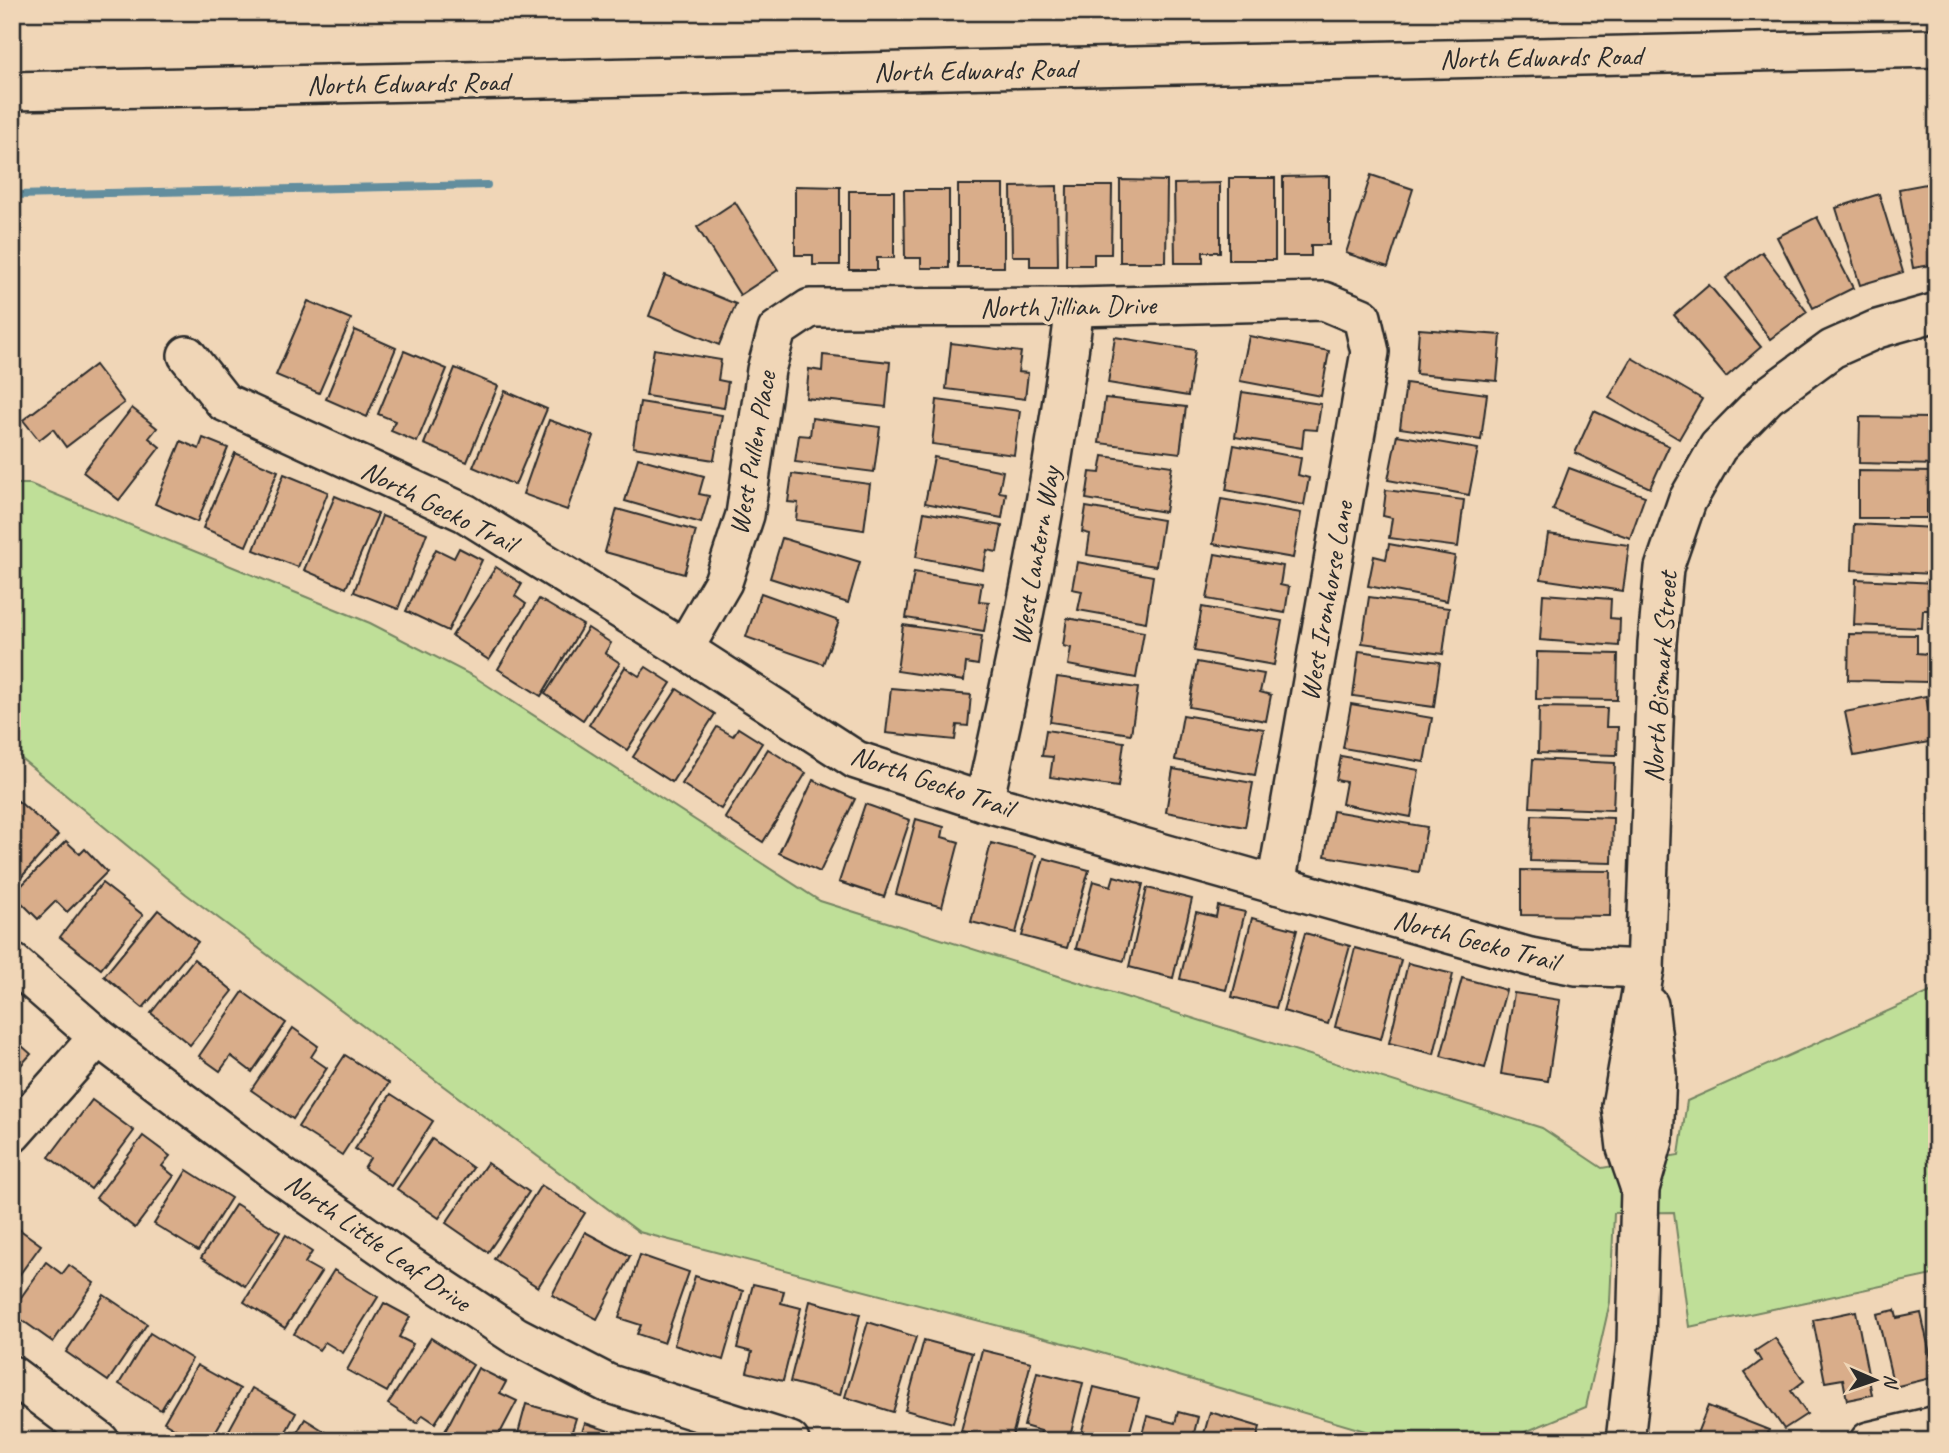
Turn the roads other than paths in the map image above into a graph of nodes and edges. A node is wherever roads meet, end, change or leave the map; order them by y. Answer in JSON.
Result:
{"nodes":[{"id":1,"x":1937,"y":48,"type":"edge"},
{"id":2,"x":12,"y":91,"type":"edge"},
{"id":3,"x":1075,"y":307,"type":"junction"},
{"id":4,"x":1937,"y":312,"type":"edge"},
{"id":5,"x":1362,"y":317,"type":"joint"},
{"id":6,"x":776,"y":330,"type":"joint"},
{"id":7,"x":187,"y":355,"type":"dead end"},
{"id":8,"x":684,"y":649,"type":"junction"},
{"id":9,"x":984,"y":802,"type":"junction"},
{"id":10,"x":1276,"y":885,"type":"junction"},
{"id":11,"x":12,"y":962,"type":"edge"},
{"id":12,"x":1645,"y":970,"type":"junction"},
{"id":13,"x":98,"y":1037,"type":"junction"},
{"id":14,"x":12,"y":1134,"type":"edge"},
{"id":15,"x":12,"y":1375,"type":"edge"},
{"id":16,"x":1937,"y":1425,"type":"edge"},
{"id":17,"x":100,"y":1441,"type":"edge"},
{"id":18,"x":790,"y":1441,"type":"edge"},
{"id":19,"x":1625,"y":1441,"type":"edge"},
{"id":20,"x":1869,"y":1441,"type":"edge"}],
"edges":[{"from":1,"to":2,"type":"street","name":"North Edwards Road"},
{"from":3,"to":5,"type":"street","name":"North Jillian Drive"},
{"from":3,"to":6,"type":"street","name":"North Jillian Drive"},
{"from":3,"to":9,"type":"street","name":"West Lantern Way"},
{"from":4,"to":12,"type":"street","name":"North Bismark Street"},
{"from":5,"to":10,"type":"street","name":"West Ironhorse Lane"},
{"from":6,"to":8,"type":"street","name":"West Pullen Place"},
{"from":7,"to":8,"type":"street","name":"North Gecko Trail"},
{"from":8,"to":9,"type":"street","name":"North Gecko Trail"},
{"from":9,"to":10,"type":"street","name":"North Gecko Trail"},
{"from":10,"to":12,"type":"street","name":"North Gecko Trail"},
{"from":11,"to":13,"type":"street","name":"North Little Leaf Drive"},
{"from":12,"to":19,"type":"street","name":"North Bismark Street"},
{"from":13,"to":14,"type":"street"},
{"from":13,"to":18,"type":"street","name":"North Little Leaf Drive"},
{"from":15,"to":17,"type":"street"},
{"from":16,"to":20,"type":"street"}]}
